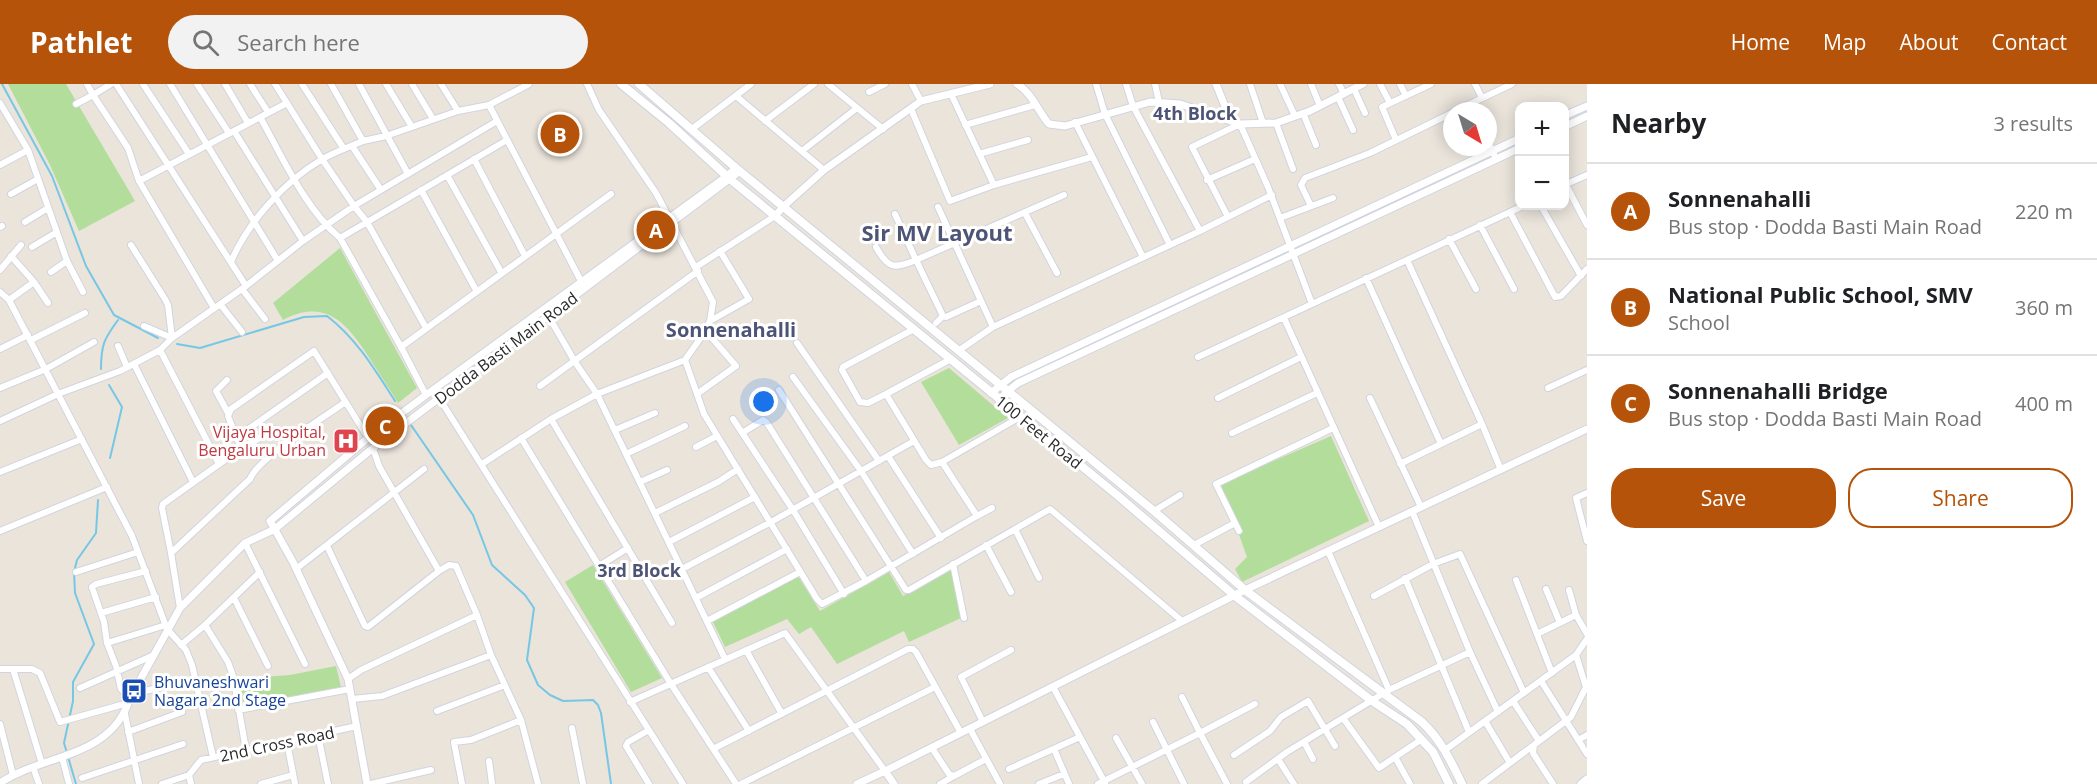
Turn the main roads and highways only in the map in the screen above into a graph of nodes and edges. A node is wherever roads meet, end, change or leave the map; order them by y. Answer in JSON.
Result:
{"nodes":[{"id":1,"x":621,"y":84,"type":"edge"},
{"id":2,"x":639,"y":84,"type":"edge"},
{"id":3,"x":1449,"y":784,"type":"edge"},
{"id":4,"x":1462,"y":784,"type":"edge"}],
"edges":[{"from":1,"to":3,"type":"main road","name":"100 Feet Road"},
{"from":2,"to":4,"type":"main road","name":"100 Feet Road"}]}
